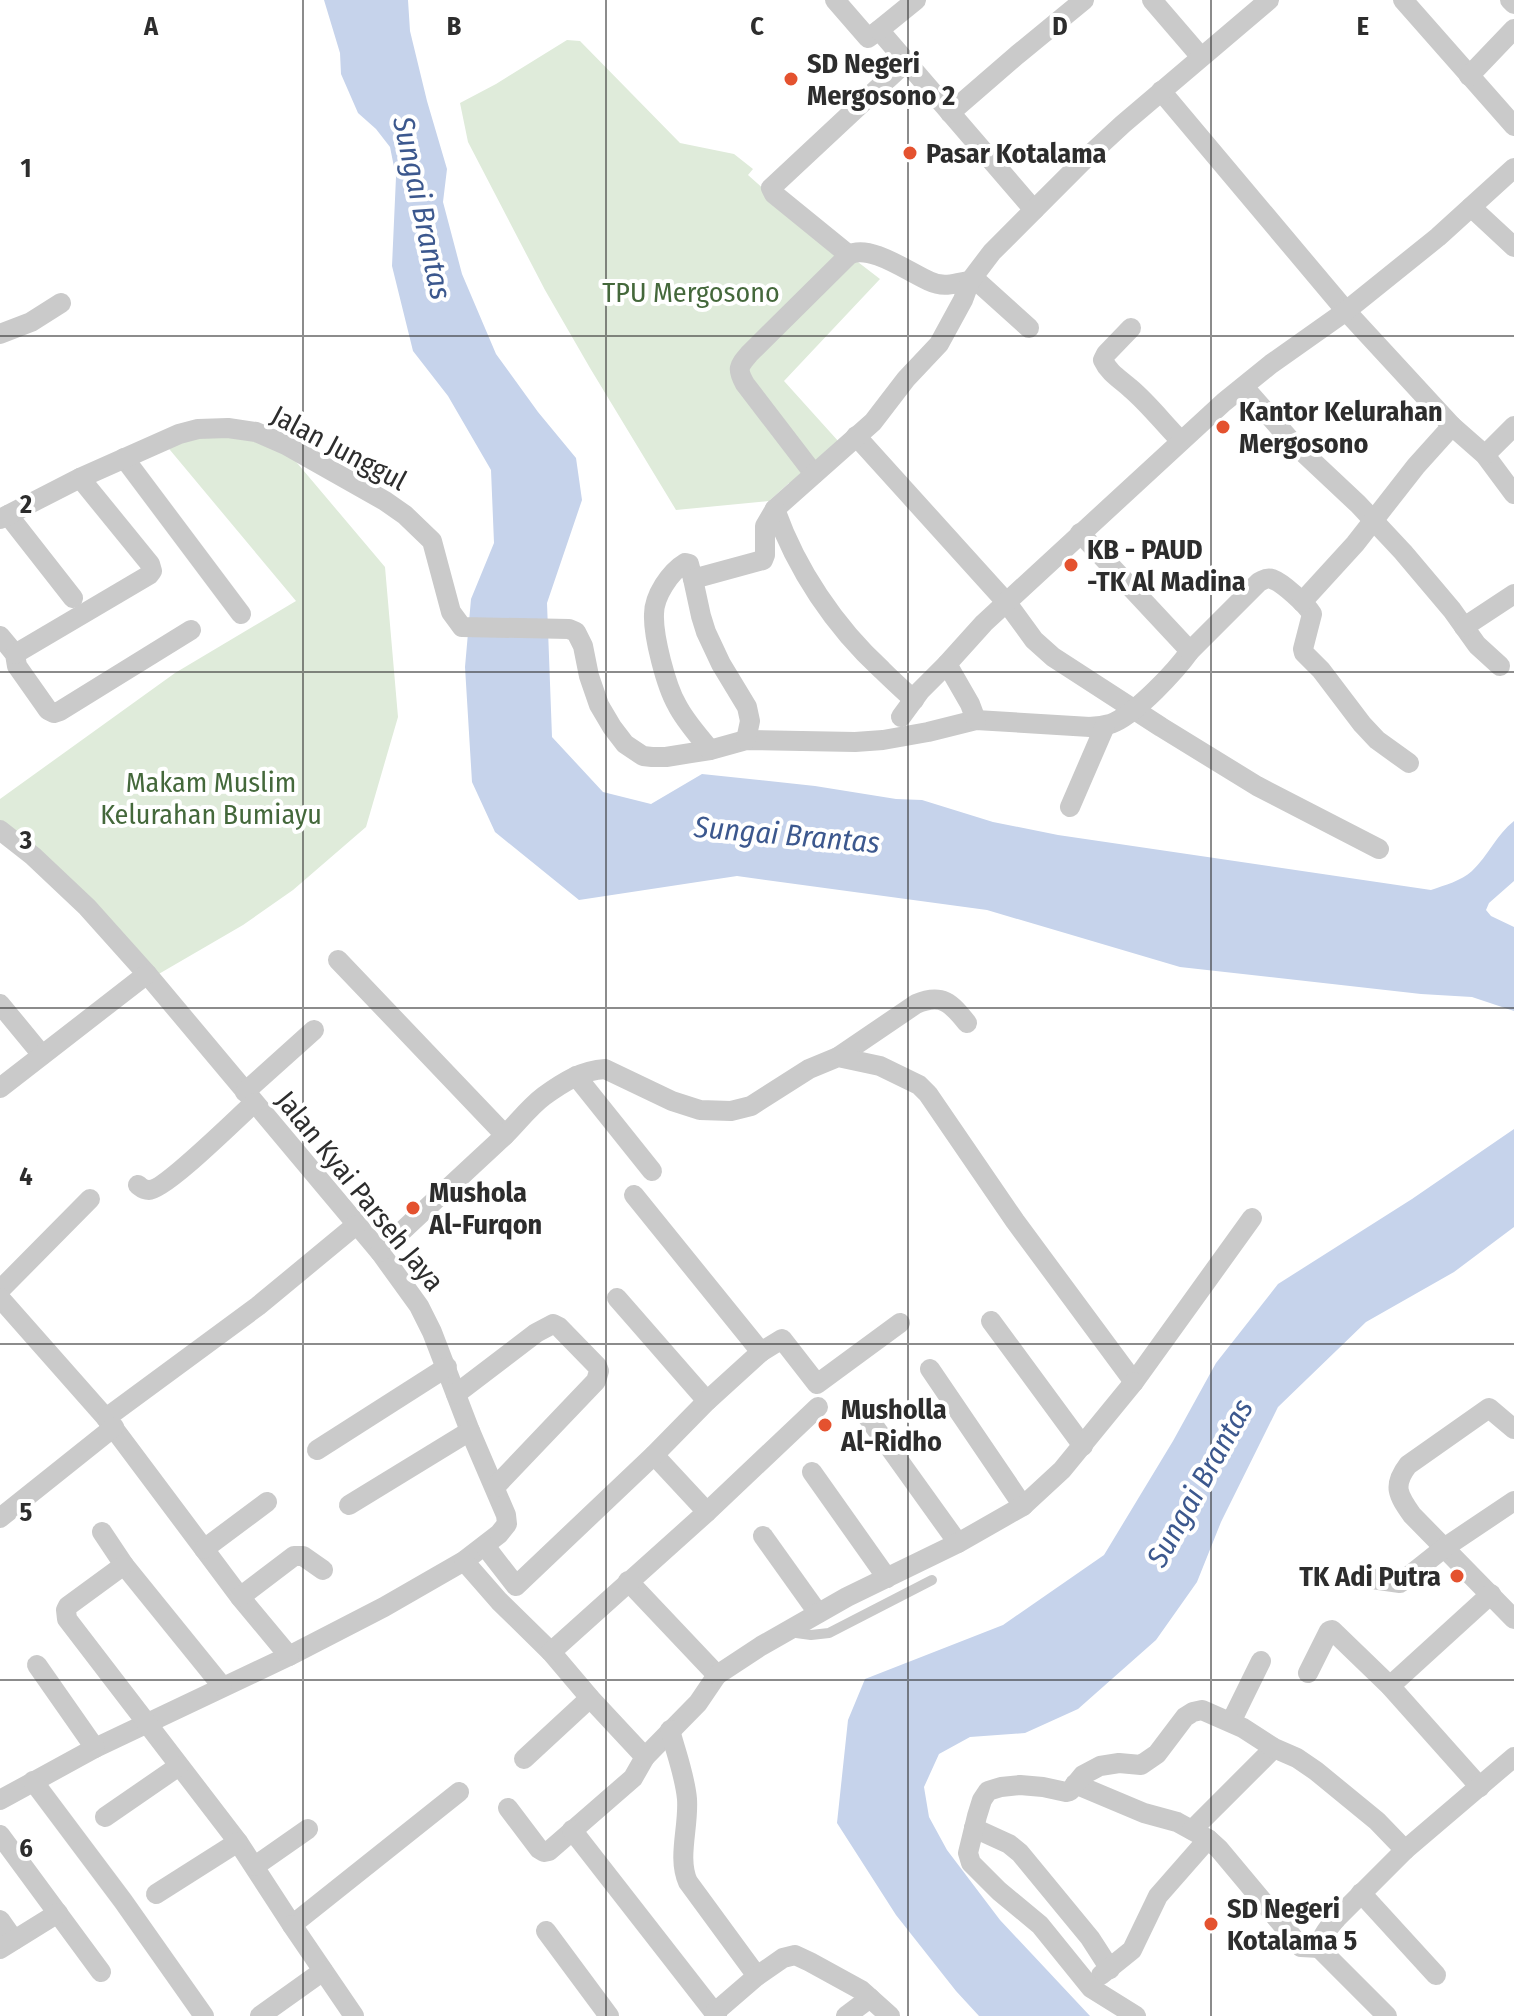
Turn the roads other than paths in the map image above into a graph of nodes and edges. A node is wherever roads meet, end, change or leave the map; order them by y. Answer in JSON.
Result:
{"nodes":[{"id":1,"x":835,"y":0,"type":"edge"},
{"id":2,"x":916,"y":0,"type":"edge"},
{"id":3,"x":1084,"y":0,"type":"edge"},
{"id":4,"x":1152,"y":0,"type":"edge"},
{"id":5,"x":1269,"y":0,"type":"edge"},
{"id":6,"x":1403,"y":0,"type":"edge"},
{"id":7,"x":1514,"y":29,"type":"edge"},
{"id":8,"x":879,"y":30,"type":"junction"},
{"id":9,"x":1201,"y":57,"type":"junction"},
{"id":10,"x":906,"y":62,"type":"junction"},
{"id":11,"x":1469,"y":76,"type":"junction"},
{"id":12,"x":1161,"y":91,"type":"junction"},
{"id":13,"x":950,"y":113,"type":"junction"},
{"id":14,"x":1514,"y":126,"type":"edge"},
{"id":15,"x":1514,"y":168,"type":"edge"},
{"id":16,"x":1471,"y":207,"type":"junction"},
{"id":17,"x":1034,"y":210,"type":"junction"},
{"id":18,"x":1514,"y":247,"type":"edge"},
{"id":19,"x":849,"y":255,"type":"junction"},
{"id":20,"x":970,"y":281,"type":"junction"},
{"id":21,"x":61,"y":303,"type":"dead end"},
{"id":22,"x":1346,"y":311,"type":"junction"},
{"id":23,"x":1029,"y":328,"type":"dead end"},
{"id":24,"x":1131,"y":328,"type":"dead end"},
{"id":25,"x":0,"y":334,"type":"edge"},
{"id":26,"x":1244,"y":387,"type":"junction"},
{"id":27,"x":1452,"y":426,"type":"junction"},
{"id":28,"x":1514,"y":426,"type":"edge"},
{"id":29,"x":856,"y":436,"type":"junction"},
{"id":30,"x":1181,"y":441,"type":"junction"},
{"id":31,"x":1485,"y":455,"type":"junction"},
{"id":32,"x":124,"y":458,"type":"junction"},
{"id":33,"x":814,"y":474,"type":"junction"},
{"id":34,"x":80,"y":478,"type":"junction"},
{"id":35,"x":1514,"y":494,"type":"edge"},
{"id":36,"x":775,"y":509,"type":"junction"},
{"id":37,"x":4,"y":517,"type":"edge"},
{"id":38,"x":1374,"y":521,"type":"junction"},
{"id":39,"x":1080,"y":533,"type":"junction"},
{"id":40,"x":693,"y":579,"type":"junction"},
{"id":41,"x":1514,"y":594,"type":"edge"},
{"id":42,"x":73,"y":598,"type":"dead end"},
{"id":43,"x":1302,"y":602,"type":"junction"},
{"id":44,"x":1007,"y":603,"type":"junction"},
{"id":45,"x":241,"y":614,"type":"dead end"},
{"id":46,"x":1464,"y":627,"type":"junction"},
{"id":47,"x":191,"y":630,"type":"dead end"},
{"id":48,"x":0,"y":636,"type":"edge"},
{"id":49,"x":1190,"y":651,"type":"junction"},
{"id":50,"x":15,"y":654,"type":"junction"},
{"id":51,"x":947,"y":664,"type":"junction"},
{"id":52,"x":1500,"y":666,"type":"dead end"},
{"id":53,"x":914,"y":700,"type":"junction"},
{"id":54,"x":1134,"y":710,"type":"junction"},
{"id":55,"x":901,"y":717,"type":"dead end"},
{"id":56,"x":976,"y":720,"type":"junction"},
{"id":57,"x":1105,"y":726,"type":"junction"},
{"id":58,"x":746,"y":740,"type":"junction"},
{"id":59,"x":710,"y":750,"type":"junction"},
{"id":60,"x":1409,"y":763,"type":"dead end"},
{"id":61,"x":1070,"y":807,"type":"dead end"},
{"id":62,"x":0,"y":830,"type":"edge"},
{"id":63,"x":1379,"y":849,"type":"dead end"},
{"id":64,"x":338,"y":960,"type":"dead end"},
{"id":65,"x":147,"y":974,"type":"junction"},
{"id":66,"x":0,"y":1004,"type":"edge"},
{"id":67,"x":967,"y":1023,"type":"dead end"},
{"id":68,"x":314,"y":1030,"type":"dead end"},
{"id":69,"x":42,"y":1055,"type":"junction"},
{"id":70,"x":838,"y":1057,"type":"junction"},
{"id":71,"x":576,"y":1076,"type":"junction"},
{"id":72,"x":0,"y":1088,"type":"edge"},
{"id":73,"x":249,"y":1097,"type":"junction"},
{"id":74,"x":505,"y":1135,"type":"junction"},
{"id":75,"x":652,"y":1171,"type":"dead end"},
{"id":76,"x":138,"y":1185,"type":"dead end"},
{"id":77,"x":634,"y":1195,"type":"dead end"},
{"id":78,"x":90,"y":1199,"type":"dead end"},
{"id":79,"x":1252,"y":1218,"type":"dead end"},
{"id":80,"x":356,"y":1225,"type":"junction"},
{"id":81,"x":380,"y":1252,"type":"junction"},
{"id":82,"x":0,"y":1290,"type":"edge"},
{"id":83,"x":0,"y":1298,"type":"edge"},
{"id":84,"x":617,"y":1298,"type":"dead end"},
{"id":85,"x":991,"y":1321,"type":"dead end"},
{"id":86,"x":900,"y":1323,"type":"dead end"},
{"id":87,"x":761,"y":1352,"type":"junction"},
{"id":88,"x":447,"y":1367,"type":"junction"},
{"id":89,"x":930,"y":1369,"type":"dead end"},
{"id":90,"x":1134,"y":1382,"type":"junction"},
{"id":91,"x":456,"y":1394,"type":"junction"},
{"id":92,"x":707,"y":1401,"type":"junction"},
{"id":93,"x":818,"y":1407,"type":"dead end"},
{"id":94,"x":864,"y":1412,"type":"dead end"},
{"id":95,"x":110,"y":1423,"type":"junction"},
{"id":96,"x":1514,"y":1429,"type":"edge"},
{"id":97,"x":470,"y":1431,"type":"junction"},
{"id":98,"x":1083,"y":1446,"type":"junction"},
{"id":99,"x":317,"y":1450,"type":"dead end"},
{"id":100,"x":654,"y":1455,"type":"junction"},
{"id":101,"x":812,"y":1472,"type":"dead end"},
{"id":102,"x":495,"y":1487,"type":"junction"},
{"id":103,"x":1514,"y":1501,"type":"edge"},
{"id":104,"x":267,"y":1502,"type":"dead end"},
{"id":105,"x":349,"y":1505,"type":"dead end"},
{"id":106,"x":1023,"y":1506,"type":"junction"},
{"id":107,"x":707,"y":1512,"type":"junction"},
{"id":108,"x":0,"y":1518,"type":"edge"},
{"id":109,"x":102,"y":1532,"type":"dead end"},
{"id":110,"x":763,"y":1536,"type":"dead end"},
{"id":111,"x":958,"y":1543,"type":"junction"},
{"id":112,"x":485,"y":1546,"type":"junction"},
{"id":113,"x":1444,"y":1548,"type":"junction"},
{"id":114,"x":204,"y":1549,"type":"junction"},
{"id":115,"x":464,"y":1561,"type":"junction"},
{"id":116,"x":124,"y":1565,"type":"junction"},
{"id":117,"x":323,"y":1570,"type":"dead end"},
{"id":118,"x":887,"y":1578,"type":"junction"},
{"id":119,"x":1372,"y":1579,"type":"dead end"},
{"id":120,"x":932,"y":1580,"type":"dead end"},
{"id":121,"x":628,"y":1581,"type":"junction"},
{"id":122,"x":516,"y":1586,"type":"junction"},
{"id":123,"x":1491,"y":1594,"type":"junction"},
{"id":124,"x":240,"y":1597,"type":"junction"},
{"id":125,"x":499,"y":1601,"type":"junction"},
{"id":126,"x":818,"y":1613,"type":"junction"},
{"id":127,"x":1514,"y":1619,"type":"edge"},
{"id":128,"x":787,"y":1631,"type":"junction"},
{"id":129,"x":551,"y":1652,"type":"junction"},
{"id":130,"x":289,"y":1656,"type":"junction"},
{"id":131,"x":1261,"y":1661,"type":"dead end"},
{"id":132,"x":37,"y":1665,"type":"dead end"},
{"id":133,"x":1308,"y":1673,"type":"dead end"},
{"id":134,"x":717,"y":1675,"type":"junction"},
{"id":135,"x":222,"y":1686,"type":"junction"},
{"id":136,"x":1390,"y":1686,"type":"junction"},
{"id":137,"x":590,"y":1698,"type":"junction"},
{"id":138,"x":1231,"y":1722,"type":"junction"},
{"id":139,"x":148,"y":1723,"type":"junction"},
{"id":140,"x":670,"y":1730,"type":"junction"},
{"id":141,"x":95,"y":1748,"type":"junction"},
{"id":142,"x":1274,"y":1748,"type":"junction"},
{"id":143,"x":645,"y":1757,"type":"junction"},
{"id":144,"x":1514,"y":1757,"type":"edge"},
{"id":145,"x":524,"y":1759,"type":"dead end"},
{"id":146,"x":179,"y":1766,"type":"junction"},
{"id":147,"x":33,"y":1781,"type":"junction"},
{"id":148,"x":1075,"y":1784,"type":"junction"},
{"id":149,"x":1480,"y":1787,"type":"junction"},
{"id":150,"x":459,"y":1792,"type":"dead end"},
{"id":151,"x":0,"y":1800,"type":"edge"},
{"id":152,"x":508,"y":1808,"type":"dead end"},
{"id":153,"x":105,"y":1817,"type":"dead end"},
{"id":154,"x":974,"y":1828,"type":"junction"},
{"id":155,"x":308,"y":1829,"type":"dead end"},
{"id":156,"x":572,"y":1830,"type":"junction"},
{"id":157,"x":1200,"y":1834,"type":"junction"},
{"id":158,"x":0,"y":1835,"type":"edge"},
{"id":159,"x":238,"y":1842,"type":"junction"},
{"id":160,"x":1405,"y":1850,"type":"junction"},
{"id":161,"x":255,"y":1866,"type":"junction"},
{"id":162,"x":1361,"y":1893,"type":"junction"},
{"id":163,"x":156,"y":1894,"type":"dead end"},
{"id":164,"x":58,"y":1913,"type":"junction"},
{"id":165,"x":0,"y":1920,"type":"edge"},
{"id":166,"x":292,"y":1925,"type":"junction"},
{"id":167,"x":546,"y":1931,"type":"dead end"},
{"id":168,"x":7,"y":1944,"type":"edge"},
{"id":169,"x":1319,"y":1948,"type":"junction"},
{"id":170,"x":1110,"y":1969,"type":"junction"},
{"id":171,"x":323,"y":1971,"type":"junction"},
{"id":172,"x":101,"y":1972,"type":"dead end"},
{"id":173,"x":1436,"y":1975,"type":"dead end"},
{"id":174,"x":757,"y":1976,"type":"junction"},
{"id":175,"x":1088,"y":1984,"type":"junction"},
{"id":176,"x":870,"y":1998,"type":"junction"},
{"id":177,"x":715,"y":2015,"type":"edge"},
{"id":178,"x":204,"y":2016,"type":"edge"},
{"id":179,"x":260,"y":2016,"type":"edge"},
{"id":180,"x":354,"y":2016,"type":"edge"},
{"id":181,"x":609,"y":2016,"type":"edge"},
{"id":182,"x":846,"y":2016,"type":"edge"},
{"id":183,"x":890,"y":2016,"type":"edge"},
{"id":184,"x":1136,"y":2016,"type":"edge"},
{"id":185,"x":1387,"y":2016,"type":"edge"}],
"edges":[{"from":1,"to":8,"type":"street"},
{"from":2,"to":8,"type":"street"},
{"from":3,"to":13,"type":"street"},
{"from":4,"to":9,"type":"street"},
{"from":5,"to":9,"type":"street"},
{"from":6,"to":11,"type":"street"},
{"from":7,"to":11,"type":"street"},
{"from":8,"to":10,"type":"street"},
{"from":9,"to":12,"type":"street"},
{"from":10,"to":13,"type":"street"},
{"from":10,"to":19,"type":"street"},
{"from":11,"to":14,"type":"street"},
{"from":12,"to":17,"type":"street"},
{"from":12,"to":22,"type":"street"},
{"from":13,"to":17,"type":"street"},
{"from":15,"to":16,"type":"street"},
{"from":16,"to":18,"type":"street"},
{"from":16,"to":22,"type":"street"},
{"from":17,"to":20,"type":"street"},
{"from":19,"to":20,"type":"street"},
{"from":19,"to":33,"type":"street"},
{"from":20,"to":23,"type":"street"},
{"from":20,"to":29,"type":"street"},
{"from":21,"to":25,"type":"street"},
{"from":22,"to":26,"type":"street"},
{"from":22,"to":27,"type":"street"},
{"from":24,"to":30,"type":"street"},
{"from":26,"to":30,"type":"street"},
{"from":26,"to":38,"type":"street"},
{"from":27,"to":31,"type":"street"},
{"from":27,"to":38,"type":"street"},
{"from":28,"to":31,"type":"street"},
{"from":29,"to":33,"type":"street"},
{"from":29,"to":44,"type":"street"},
{"from":30,"to":39,"type":"street"},
{"from":31,"to":35,"type":"street"},
{"from":32,"to":34,"type":"street","name":"Jalan Junggul"},
{"from":32,"to":45,"type":"street"},
{"from":32,"to":59,"type":"street","name":"Jalan Junggul"},
{"from":33,"to":36,"type":"street"},
{"from":34,"to":37,"type":"street","name":"Jalan Junggul"},
{"from":34,"to":50,"type":"street"},
{"from":36,"to":40,"type":"street"},
{"from":36,"to":53,"type":"street"},
{"from":37,"to":42,"type":"street"},
{"from":38,"to":43,"type":"street"},
{"from":38,"to":46,"type":"street"},
{"from":39,"to":44,"type":"street"},
{"from":39,"to":49,"type":"street"},
{"from":40,"to":58,"type":"street"},
{"from":40,"to":59,"type":"street"},
{"from":41,"to":46,"type":"street"},
{"from":43,"to":49,"type":"street"},
{"from":43,"to":60,"type":"street"},
{"from":44,"to":51,"type":"street"},
{"from":44,"to":54,"type":"street"},
{"from":46,"to":52,"type":"street"},
{"from":47,"to":50,"type":"street"},
{"from":48,"to":50,"type":"street"},
{"from":49,"to":54,"type":"street"},
{"from":51,"to":53,"type":"street"},
{"from":51,"to":56,"type":"street"},
{"from":53,"to":55,"type":"street"},
{"from":54,"to":57,"type":"street"},
{"from":54,"to":63,"type":"street"},
{"from":56,"to":57,"type":"street"},
{"from":56,"to":58,"type":"street"},
{"from":57,"to":61,"type":"street"},
{"from":58,"to":59,"type":"street"},
{"from":62,"to":65,"type":"street","name":"Jalan Kyai Parseh Jaya"},
{"from":64,"to":74,"type":"street"},
{"from":65,"to":69,"type":"street"},
{"from":65,"to":73,"type":"street","name":"Jalan Kyai Parseh Jaya"},
{"from":66,"to":69,"type":"street"},
{"from":67,"to":70,"type":"street"},
{"from":68,"to":73,"type":"street"},
{"from":69,"to":72,"type":"street"},
{"from":70,"to":71,"type":"street"},
{"from":70,"to":90,"type":"street"},
{"from":71,"to":74,"type":"street"},
{"from":71,"to":75,"type":"street"},
{"from":73,"to":76,"type":"street"},
{"from":73,"to":80,"type":"street","name":"Jalan Kyai Parseh Jaya"},
{"from":74,"to":81,"type":"street"},
{"from":77,"to":87,"type":"street"},
{"from":78,"to":82,"type":"street"},
{"from":79,"to":90,"type":"street"},
{"from":80,"to":81,"type":"street","name":"Jalan Kyai Parseh Jaya"},
{"from":80,"to":95,"type":"street"},
{"from":81,"to":88,"type":"street","name":"Jalan Kyai Parseh Jaya"},
{"from":83,"to":95,"type":"street"},
{"from":84,"to":92,"type":"street"},
{"from":85,"to":98,"type":"street"},
{"from":86,"to":87,"type":"street"},
{"from":87,"to":92,"type":"street"},
{"from":88,"to":91,"type":"street","name":"Jalan Kyai Parseh Jaya"},
{"from":88,"to":99,"type":"street"},
{"from":89,"to":106,"type":"street"},
{"from":90,"to":98,"type":"street"},
{"from":91,"to":97,"type":"street","name":"Jalan Kyai Parseh Jaya"},
{"from":91,"to":102,"type":"street"},
{"from":92,"to":100,"type":"street"},
{"from":93,"to":107,"type":"street"},
{"from":94,"to":111,"type":"street"},
{"from":95,"to":108,"type":"street"},
{"from":95,"to":114,"type":"street"},
{"from":96,"to":113,"type":"street"},
{"from":97,"to":102,"type":"street","name":"Jalan Kyai Parseh Jaya"},
{"from":97,"to":105,"type":"street"},
{"from":98,"to":106,"type":"street"},
{"from":100,"to":107,"type":"street"},
{"from":100,"to":122,"type":"street"},
{"from":101,"to":118,"type":"street"},
{"from":102,"to":112,"type":"street","name":"Jalan Kyai Parseh Jaya"},
{"from":103,"to":113,"type":"street"},
{"from":104,"to":114,"type":"street"},
{"from":106,"to":111,"type":"street"},
{"from":107,"to":121,"type":"street"},
{"from":109,"to":116,"type":"street"},
{"from":110,"to":126,"type":"street"},
{"from":111,"to":118,"type":"street"},
{"from":112,"to":115,"type":"street","name":"Jalan Kyai Parseh Jaya"},
{"from":112,"to":122,"type":"street"},
{"from":113,"to":119,"type":"street"},
{"from":113,"to":123,"type":"street"},
{"from":114,"to":124,"type":"street"},
{"from":115,"to":125,"type":"street"},
{"from":115,"to":130,"type":"street","name":"Jalan Kyai Parseh Jaya"},
{"from":116,"to":135,"type":"street"},
{"from":116,"to":139,"type":"street"},
{"from":117,"to":124,"type":"street"},
{"from":118,"to":126,"type":"street"},
{"from":120,"to":128,"type":"lane"},
{"from":121,"to":129,"type":"street"},
{"from":121,"to":134,"type":"street"},
{"from":122,"to":125,"type":"street"},
{"from":123,"to":127,"type":"street"},
{"from":123,"to":136,"type":"street"},
{"from":124,"to":130,"type":"street"},
{"from":125,"to":129,"type":"street"},
{"from":126,"to":128,"type":"street"},
{"from":128,"to":134,"type":"street"},
{"from":129,"to":137,"type":"street"},
{"from":130,"to":135,"type":"street","name":"Jalan Kyai Parseh Jaya"},
{"from":131,"to":138,"type":"street"},
{"from":132,"to":141,"type":"street"},
{"from":133,"to":136,"type":"street"},
{"from":134,"to":140,"type":"street"},
{"from":135,"to":139,"type":"street","name":"Jalan Kyai Parseh Jaya"},
{"from":136,"to":149,"type":"street"},
{"from":137,"to":143,"type":"street"},
{"from":137,"to":145,"type":"street"},
{"from":138,"to":142,"type":"street"},
{"from":138,"to":148,"type":"street"},
{"from":139,"to":141,"type":"street","name":"Jalan Kyai Parseh Jaya"},
{"from":139,"to":146,"type":"street"},
{"from":140,"to":143,"type":"street"},
{"from":140,"to":174,"type":"street"},
{"from":141,"to":147,"type":"street","name":"Jalan Kyai Parseh Jaya"},
{"from":142,"to":157,"type":"street"},
{"from":142,"to":160,"type":"street"},
{"from":143,"to":156,"type":"street"},
{"from":144,"to":149,"type":"street"},
{"from":146,"to":153,"type":"street"},
{"from":146,"to":159,"type":"street"},
{"from":147,"to":151,"type":"street","name":"Jalan Kyai Parseh Jaya"},
{"from":147,"to":178,"type":"street"},
{"from":148,"to":154,"type":"street"},
{"from":148,"to":157,"type":"street"},
{"from":149,"to":160,"type":"street"},
{"from":150,"to":166,"type":"street"},
{"from":152,"to":156,"type":"street"},
{"from":154,"to":170,"type":"street"},
{"from":154,"to":175,"type":"street"},
{"from":155,"to":161,"type":"street"},
{"from":156,"to":177,"type":"street"},
{"from":157,"to":169,"type":"street"},
{"from":157,"to":170,"type":"street"},
{"from":158,"to":164,"type":"street"},
{"from":159,"to":161,"type":"street"},
{"from":159,"to":163,"type":"street"},
{"from":160,"to":162,"type":"street"},
{"from":161,"to":166,"type":"street"},
{"from":162,"to":169,"type":"street"},
{"from":162,"to":173,"type":"street"},
{"from":164,"to":168,"type":"street"},
{"from":164,"to":172,"type":"street"},
{"from":165,"to":168,"type":"street"},
{"from":166,"to":171,"type":"street"},
{"from":167,"to":181,"type":"street"},
{"from":169,"to":185,"type":"street"},
{"from":170,"to":175,"type":"street"},
{"from":171,"to":179,"type":"street"},
{"from":171,"to":180,"type":"street"},
{"from":174,"to":176,"type":"street"},
{"from":174,"to":177,"type":"street"},
{"from":175,"to":184,"type":"street"},
{"from":176,"to":182,"type":"street"},
{"from":176,"to":183,"type":"street"}]}
